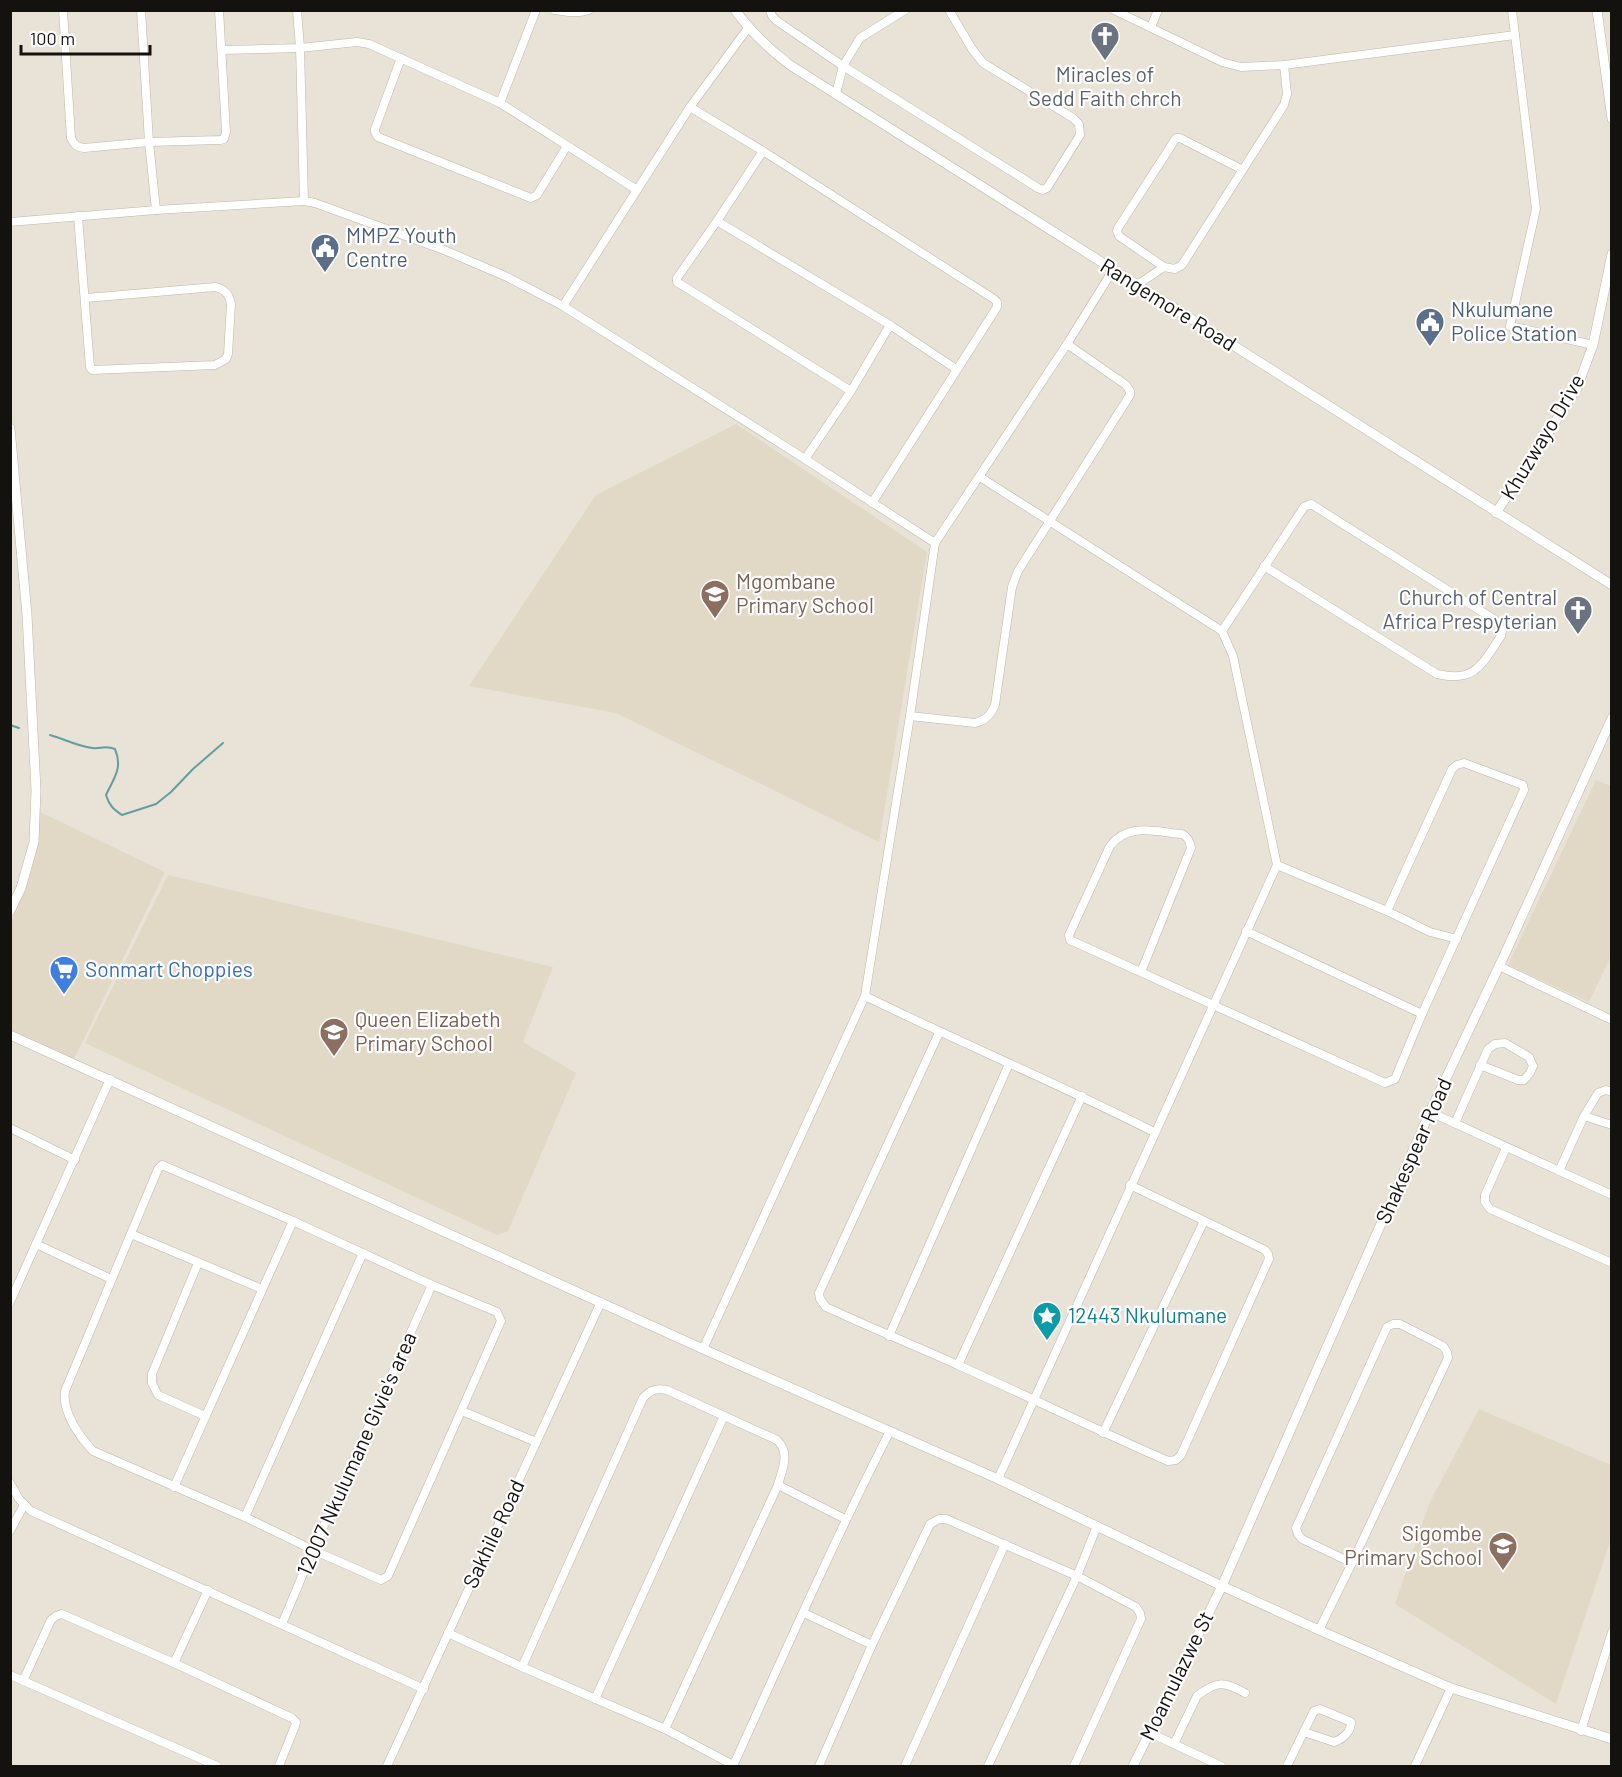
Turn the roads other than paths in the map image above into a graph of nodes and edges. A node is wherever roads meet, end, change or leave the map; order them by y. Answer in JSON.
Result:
{"nodes":[{"id":1,"x":63,"y":10,"type":"edge"},
{"id":2,"x":141,"y":10,"type":"edge"},
{"id":3,"x":219,"y":10,"type":"edge"},
{"id":4,"x":297,"y":10,"type":"edge"},
{"id":5,"x":536,"y":10,"type":"edge"},
{"id":6,"x":554,"y":10,"type":"edge"},
{"id":7,"x":589,"y":10,"type":"edge"},
{"id":8,"x":735,"y":10,"type":"edge"},
{"id":9,"x":770,"y":10,"type":"edge"},
{"id":10,"x":905,"y":10,"type":"edge"},
{"id":11,"x":949,"y":10,"type":"edge"},
{"id":12,"x":1114,"y":10,"type":"edge"},
{"id":13,"x":1158,"y":10,"type":"edge"},
{"id":14,"x":1512,"y":10,"type":"edge"},
{"id":15,"x":1598,"y":10,"type":"edge"},
{"id":16,"x":1151,"y":27,"type":"junction"},
{"id":17,"x":748,"y":28,"type":"junction"},
{"id":18,"x":1515,"y":35,"type":"junction"},
{"id":19,"x":300,"y":48,"type":"junction"},
{"id":20,"x":222,"y":50,"type":"junction"},
{"id":21,"x":401,"y":58,"type":"junction"},
{"id":22,"x":1284,"y":65,"type":"junction"},
{"id":23,"x":843,"y":66,"type":"junction"},
{"id":24,"x":836,"y":94,"type":"junction"},
{"id":25,"x":500,"y":103,"type":"junction"},
{"id":26,"x":690,"y":107,"type":"junction"},
{"id":27,"x":1611,"y":119,"type":"edge"},
{"id":28,"x":149,"y":142,"type":"junction"},
{"id":29,"x":567,"y":146,"type":"junction"},
{"id":30,"x":763,"y":151,"type":"junction"},
{"id":31,"x":1243,"y":170,"type":"junction"},
{"id":32,"x":637,"y":190,"type":"junction"},
{"id":33,"x":303,"y":201,"type":"junction"},
{"id":34,"x":156,"y":210,"type":"junction"},
{"id":35,"x":78,"y":216,"type":"junction"},
{"id":36,"x":717,"y":221,"type":"junction"},
{"id":37,"x":10,"y":222,"type":"edge"},
{"id":38,"x":1611,"y":254,"type":"edge"},
{"id":39,"x":1164,"y":267,"type":"junction"},
{"id":40,"x":1113,"y":270,"type":"junction"},
{"id":41,"x":1610,"y":273,"type":"edge"},
{"id":42,"x":1137,"y":285,"type":"junction"},
{"id":43,"x":86,"y":298,"type":"junction"},
{"id":44,"x":563,"y":306,"type":"junction"},
{"id":45,"x":890,"y":326,"type":"junction"},
{"id":46,"x":1067,"y":344,"type":"junction"},
{"id":47,"x":1593,"y":345,"type":"junction"},
{"id":48,"x":956,"y":369,"type":"junction"},
{"id":49,"x":851,"y":392,"type":"junction"},
{"id":50,"x":10,"y":428,"type":"edge"},
{"id":51,"x":806,"y":459,"type":"junction"},
{"id":52,"x":980,"y":477,"type":"junction"},
{"id":53,"x":872,"y":503,"type":"junction"},
{"id":54,"x":1496,"y":513,"type":"junction"},
{"id":55,"x":1050,"y":522,"type":"junction"},
{"id":56,"x":935,"y":543,"type":"junction"},
{"id":57,"x":1264,"y":566,"type":"junction"},
{"id":58,"x":1611,"y":585,"type":"edge"},
{"id":59,"x":1222,"y":631,"type":"junction"},
{"id":60,"x":910,"y":716,"type":"junction"},
{"id":61,"x":1611,"y":718,"type":"edge"},
{"id":62,"x":1277,"y":864,"type":"junction"},
{"id":63,"x":10,"y":911,"type":"edge"},
{"id":64,"x":1387,"y":911,"type":"junction"},
{"id":65,"x":1246,"y":931,"type":"junction"},
{"id":66,"x":1457,"y":939,"type":"junction"},
{"id":67,"x":1499,"y":966,"type":"junction"},
{"id":68,"x":1141,"y":972,"type":"junction"},
{"id":69,"x":865,"y":996,"type":"junction"},
{"id":70,"x":1212,"y":1005,"type":"junction"},
{"id":71,"x":1422,"y":1014,"type":"junction"},
{"id":72,"x":1611,"y":1020,"type":"edge"},
{"id":73,"x":939,"y":1032,"type":"junction"},
{"id":74,"x":10,"y":1035,"type":"edge"},
{"id":75,"x":1008,"y":1064,"type":"junction"},
{"id":76,"x":1480,"y":1065,"type":"junction"},
{"id":77,"x":110,"y":1079,"type":"junction"},
{"id":78,"x":1611,"y":1092,"type":"edge"},
{"id":79,"x":1082,"y":1096,"type":"junction"},
{"id":80,"x":1430,"y":1113,"type":"junction"},
{"id":81,"x":1584,"y":1116,"type":"junction"},
{"id":82,"x":1455,"y":1123,"type":"junction"},
{"id":83,"x":1611,"y":1125,"type":"edge"},
{"id":84,"x":10,"y":1128,"type":"edge"},
{"id":85,"x":1154,"y":1132,"type":"junction"},
{"id":86,"x":1506,"y":1148,"type":"junction"},
{"id":87,"x":75,"y":1160,"type":"junction"},
{"id":88,"x":1559,"y":1171,"type":"junction"},
{"id":89,"x":1130,"y":1185,"type":"junction"},
{"id":90,"x":1611,"y":1195,"type":"edge"},
{"id":91,"x":293,"y":1221,"type":"junction"},
{"id":92,"x":1204,"y":1221,"type":"junction"},
{"id":93,"x":131,"y":1234,"type":"junction"},
{"id":94,"x":36,"y":1244,"type":"junction"},
{"id":95,"x":363,"y":1253,"type":"junction"},
{"id":96,"x":198,"y":1263,"type":"junction"},
{"id":97,"x":1611,"y":1263,"type":"edge"},
{"id":98,"x":111,"y":1279,"type":"junction"},
{"id":99,"x":432,"y":1285,"type":"junction"},
{"id":100,"x":261,"y":1289,"type":"junction"},
{"id":101,"x":11,"y":1301,"type":"edge"},
{"id":102,"x":601,"y":1302,"type":"junction"},
{"id":103,"x":889,"y":1336,"type":"junction"},
{"id":104,"x":703,"y":1349,"type":"junction"},
{"id":105,"x":958,"y":1365,"type":"junction"},
{"id":106,"x":1034,"y":1400,"type":"junction"},
{"id":107,"x":462,"y":1411,"type":"junction"},
{"id":108,"x":205,"y":1416,"type":"junction"},
{"id":109,"x":724,"y":1416,"type":"junction"},
{"id":110,"x":890,"y":1431,"type":"junction"},
{"id":111,"x":1103,"y":1433,"type":"junction"},
{"id":112,"x":536,"y":1442,"type":"junction"},
{"id":113,"x":998,"y":1479,"type":"junction"},
{"id":114,"x":10,"y":1483,"type":"edge"},
{"id":115,"x":778,"y":1485,"type":"junction"},
{"id":116,"x":174,"y":1487,"type":"junction"},
{"id":117,"x":24,"y":1505,"type":"junction"},
{"id":118,"x":245,"y":1517,"type":"junction"},
{"id":119,"x":845,"y":1519,"type":"junction"},
{"id":120,"x":1096,"y":1526,"type":"junction"},
{"id":121,"x":10,"y":1531,"type":"edge"},
{"id":122,"x":1005,"y":1545,"type":"junction"},
{"id":123,"x":313,"y":1550,"type":"junction"},
{"id":124,"x":1352,"y":1563,"type":"junction"},
{"id":125,"x":1077,"y":1576,"type":"junction"},
{"id":126,"x":1222,"y":1586,"type":"junction"},
{"id":127,"x":208,"y":1590,"type":"junction"},
{"id":128,"x":804,"y":1613,"type":"junction"},
{"id":129,"x":282,"y":1624,"type":"junction"},
{"id":130,"x":1319,"y":1630,"type":"junction"},
{"id":131,"x":1611,"y":1632,"type":"edge"},
{"id":132,"x":448,"y":1633,"type":"junction"},
{"id":133,"x":872,"y":1646,"type":"junction"},
{"id":134,"x":1602,"y":1662,"type":"junction"},
{"id":135,"x":174,"y":1663,"type":"junction"},
{"id":136,"x":1611,"y":1665,"type":"edge"},
{"id":137,"x":522,"y":1667,"type":"junction"},
{"id":138,"x":10,"y":1675,"type":"edge"},
{"id":139,"x":23,"y":1680,"type":"junction"},
{"id":140,"x":1451,"y":1688,"type":"junction"},
{"id":141,"x":424,"y":1689,"type":"junction"},
{"id":142,"x":1245,"y":1693,"type":"dead end"},
{"id":143,"x":595,"y":1699,"type":"junction"},
{"id":144,"x":665,"y":1729,"type":"junction"},
{"id":145,"x":1581,"y":1731,"type":"junction"},
{"id":146,"x":1148,"y":1732,"type":"junction"},
{"id":147,"x":1304,"y":1732,"type":"junction"},
{"id":148,"x":1611,"y":1739,"type":"edge"},
{"id":149,"x":1174,"y":1744,"type":"junction"},
{"id":150,"x":733,"y":1766,"type":"edge"},
{"id":151,"x":217,"y":1767,"type":"edge"},
{"id":152,"x":279,"y":1767,"type":"edge"},
{"id":153,"x":387,"y":1767,"type":"edge"},
{"id":154,"x":819,"y":1767,"type":"edge"},
{"id":155,"x":905,"y":1767,"type":"edge"},
{"id":156,"x":988,"y":1767,"type":"edge"},
{"id":157,"x":1074,"y":1767,"type":"edge"},
{"id":158,"x":1133,"y":1767,"type":"edge"},
{"id":159,"x":1221,"y":1767,"type":"edge"},
{"id":160,"x":1287,"y":1767,"type":"edge"},
{"id":161,"x":1415,"y":1767,"type":"edge"}],
"edges":[{"from":1,"to":28,"type":"street"},
{"from":2,"to":28,"type":"street"},
{"from":3,"to":20,"type":"street"},
{"from":4,"to":19,"type":"street"},
{"from":5,"to":25,"type":"street"},
{"from":6,"to":7,"type":"street"},
{"from":8,"to":17,"type":"street","name":"Rangemore Road"},
{"from":9,"to":23,"type":"street"},
{"from":10,"to":23,"type":"street"},
{"from":11,"to":23,"type":"street"},
{"from":12,"to":16,"type":"street"},
{"from":13,"to":16,"type":"street"},
{"from":14,"to":18,"type":"street"},
{"from":15,"to":27,"type":"street"},
{"from":16,"to":22,"type":"street"},
{"from":17,"to":24,"type":"street","name":"Rangemore Road"},
{"from":17,"to":26,"type":"street"},
{"from":18,"to":22,"type":"street"},
{"from":18,"to":47,"type":"street"},
{"from":19,"to":20,"type":"street"},
{"from":19,"to":21,"type":"street"},
{"from":19,"to":33,"type":"street"},
{"from":20,"to":28,"type":"street"},
{"from":21,"to":25,"type":"street"},
{"from":21,"to":29,"type":"street"},
{"from":22,"to":31,"type":"street"},
{"from":23,"to":24,"type":"street"},
{"from":24,"to":40,"type":"street","name":"Rangemore Road"},
{"from":25,"to":29,"type":"street"},
{"from":26,"to":30,"type":"street"},
{"from":26,"to":32,"type":"street"},
{"from":28,"to":34,"type":"street"},
{"from":29,"to":32,"type":"street"},
{"from":30,"to":36,"type":"street"},
{"from":30,"to":48,"type":"street"},
{"from":31,"to":39,"type":"street"},
{"from":31,"to":39,"type":"street"},
{"from":32,"to":44,"type":"street"},
{"from":33,"to":34,"type":"street"},
{"from":33,"to":44,"type":"street"},
{"from":34,"to":35,"type":"street"},
{"from":35,"to":37,"type":"street"},
{"from":35,"to":43,"type":"street"},
{"from":36,"to":45,"type":"street"},
{"from":36,"to":49,"type":"street"},
{"from":38,"to":41,"type":"street","name":"Khuzwayo Drive"},
{"from":39,"to":42,"type":"street"},
{"from":40,"to":42,"type":"street","name":"Rangemore Road"},
{"from":40,"to":46,"type":"street"},
{"from":41,"to":47,"type":"street","name":"Khuzwayo Drive"},
{"from":42,"to":54,"type":"street","name":"Rangemore Road"},
{"from":43,"to":43,"type":"street"},
{"from":44,"to":51,"type":"street"},
{"from":45,"to":48,"type":"street"},
{"from":45,"to":49,"type":"street"},
{"from":46,"to":52,"type":"street"},
{"from":46,"to":55,"type":"street"},
{"from":47,"to":54,"type":"street","name":"Khuzwayo Drive"},
{"from":48,"to":53,"type":"street"},
{"from":49,"to":51,"type":"street"},
{"from":50,"to":63,"type":"street"},
{"from":51,"to":53,"type":"street"},
{"from":52,"to":55,"type":"street"},
{"from":52,"to":56,"type":"street"},
{"from":53,"to":56,"type":"street"},
{"from":54,"to":58,"type":"street","name":"Rangemore Road"},
{"from":55,"to":59,"type":"street"},
{"from":55,"to":60,"type":"street"},
{"from":56,"to":60,"type":"street"},
{"from":57,"to":57,"type":"street"},
{"from":57,"to":59,"type":"street"},
{"from":59,"to":62,"type":"street"},
{"from":60,"to":69,"type":"street"},
{"from":61,"to":67,"type":"street","name":"Shakespear Road"},
{"from":62,"to":64,"type":"street"},
{"from":62,"to":65,"type":"street"},
{"from":64,"to":66,"type":"street"},
{"from":64,"to":66,"type":"street"},
{"from":65,"to":70,"type":"street"},
{"from":65,"to":71,"type":"street"},
{"from":66,"to":71,"type":"street"},
{"from":67,"to":72,"type":"street"},
{"from":67,"to":80,"type":"street","name":"Shakespear Road"},
{"from":68,"to":68,"type":"street"},
{"from":68,"to":70,"type":"street"},
{"from":69,"to":73,"type":"street"},
{"from":69,"to":104,"type":"street"},
{"from":70,"to":71,"type":"street"},
{"from":70,"to":85,"type":"street"},
{"from":73,"to":75,"type":"street"},
{"from":73,"to":103,"type":"street"},
{"from":74,"to":77,"type":"street"},
{"from":75,"to":79,"type":"street"},
{"from":75,"to":103,"type":"street"},
{"from":76,"to":76,"type":"street"},
{"from":76,"to":82,"type":"street"},
{"from":77,"to":87,"type":"street"},
{"from":77,"to":102,"type":"street"},
{"from":78,"to":81,"type":"street"},
{"from":79,"to":85,"type":"street"},
{"from":79,"to":105,"type":"street"},
{"from":80,"to":82,"type":"street"},
{"from":80,"to":126,"type":"street","name":"Shakespear Road"},
{"from":81,"to":83,"type":"street"},
{"from":81,"to":88,"type":"street"},
{"from":82,"to":86,"type":"street"},
{"from":84,"to":87,"type":"street"},
{"from":85,"to":89,"type":"street"},
{"from":86,"to":88,"type":"street"},
{"from":86,"to":97,"type":"street"},
{"from":87,"to":94,"type":"street"},
{"from":88,"to":90,"type":"street"},
{"from":89,"to":92,"type":"street"},
{"from":89,"to":106,"type":"street"},
{"from":91,"to":93,"type":"street"},
{"from":91,"to":95,"type":"street"},
{"from":91,"to":100,"type":"street"},
{"from":92,"to":111,"type":"street"},
{"from":92,"to":111,"type":"street"},
{"from":93,"to":96,"type":"street"},
{"from":93,"to":98,"type":"street"},
{"from":94,"to":98,"type":"street"},
{"from":94,"to":101,"type":"street"},
{"from":95,"to":99,"type":"street"},
{"from":95,"to":118,"type":"street"},
{"from":96,"to":100,"type":"street"},
{"from":96,"to":108,"type":"street"},
{"from":98,"to":116,"type":"street"},
{"from":99,"to":107,"type":"street"},
{"from":99,"to":123,"type":"street","name":"12007 Nkulumane Givie's area"},
{"from":100,"to":108,"type":"street"},
{"from":102,"to":104,"type":"street"},
{"from":102,"to":112,"type":"street","name":"Sakhile Road"},
{"from":103,"to":105,"type":"street"},
{"from":104,"to":110,"type":"street"},
{"from":105,"to":106,"type":"street"},
{"from":106,"to":111,"type":"street"},
{"from":106,"to":113,"type":"street"},
{"from":107,"to":112,"type":"street"},
{"from":107,"to":123,"type":"street"},
{"from":108,"to":116,"type":"street"},
{"from":109,"to":115,"type":"street"},
{"from":109,"to":137,"type":"street"},
{"from":109,"to":143,"type":"street"},
{"from":110,"to":113,"type":"street"},
{"from":110,"to":119,"type":"street"},
{"from":112,"to":132,"type":"street","name":"Sakhile Road"},
{"from":113,"to":120,"type":"street"},
{"from":114,"to":117,"type":"street"},
{"from":115,"to":119,"type":"street"},
{"from":115,"to":144,"type":"street"},
{"from":116,"to":118,"type":"street"},
{"from":117,"to":121,"type":"street"},
{"from":117,"to":127,"type":"street"},
{"from":118,"to":123,"type":"street"},
{"from":119,"to":128,"type":"street"},
{"from":120,"to":125,"type":"street"},
{"from":120,"to":126,"type":"street"},
{"from":122,"to":125,"type":"street"},
{"from":122,"to":133,"type":"street"},
{"from":122,"to":155,"type":"street"},
{"from":123,"to":129,"type":"street","name":"12007 Nkulumane Givie's area"},
{"from":124,"to":124,"type":"street"},
{"from":124,"to":130,"type":"street"},
{"from":125,"to":156,"type":"street"},
{"from":125,"to":157,"type":"street"},
{"from":126,"to":130,"type":"street"},
{"from":126,"to":146,"type":"street","name":"Moamulazwe St"},
{"from":127,"to":129,"type":"street"},
{"from":127,"to":135,"type":"street"},
{"from":128,"to":133,"type":"street"},
{"from":128,"to":150,"type":"street"},
{"from":129,"to":141,"type":"street"},
{"from":130,"to":140,"type":"street"},
{"from":131,"to":134,"type":"street"},
{"from":132,"to":137,"type":"street"},
{"from":132,"to":141,"type":"street","name":"Sakhile Road"},
{"from":133,"to":154,"type":"street"},
{"from":134,"to":136,"type":"street"},
{"from":134,"to":145,"type":"street"},
{"from":135,"to":139,"type":"street"},
{"from":135,"to":152,"type":"street"},
{"from":137,"to":143,"type":"street"},
{"from":138,"to":139,"type":"street"},
{"from":139,"to":151,"type":"street"},
{"from":140,"to":145,"type":"street"},
{"from":140,"to":161,"type":"street"},
{"from":141,"to":153,"type":"street","name":"Sakhile Road"},
{"from":142,"to":149,"type":"street"},
{"from":143,"to":144,"type":"street"},
{"from":144,"to":150,"type":"street"},
{"from":145,"to":148,"type":"street"},
{"from":146,"to":149,"type":"street"},
{"from":146,"to":158,"type":"street","name":"Moamulazwe St"},
{"from":147,"to":147,"type":"street"},
{"from":147,"to":160,"type":"street"},
{"from":149,"to":159,"type":"street"}]}
